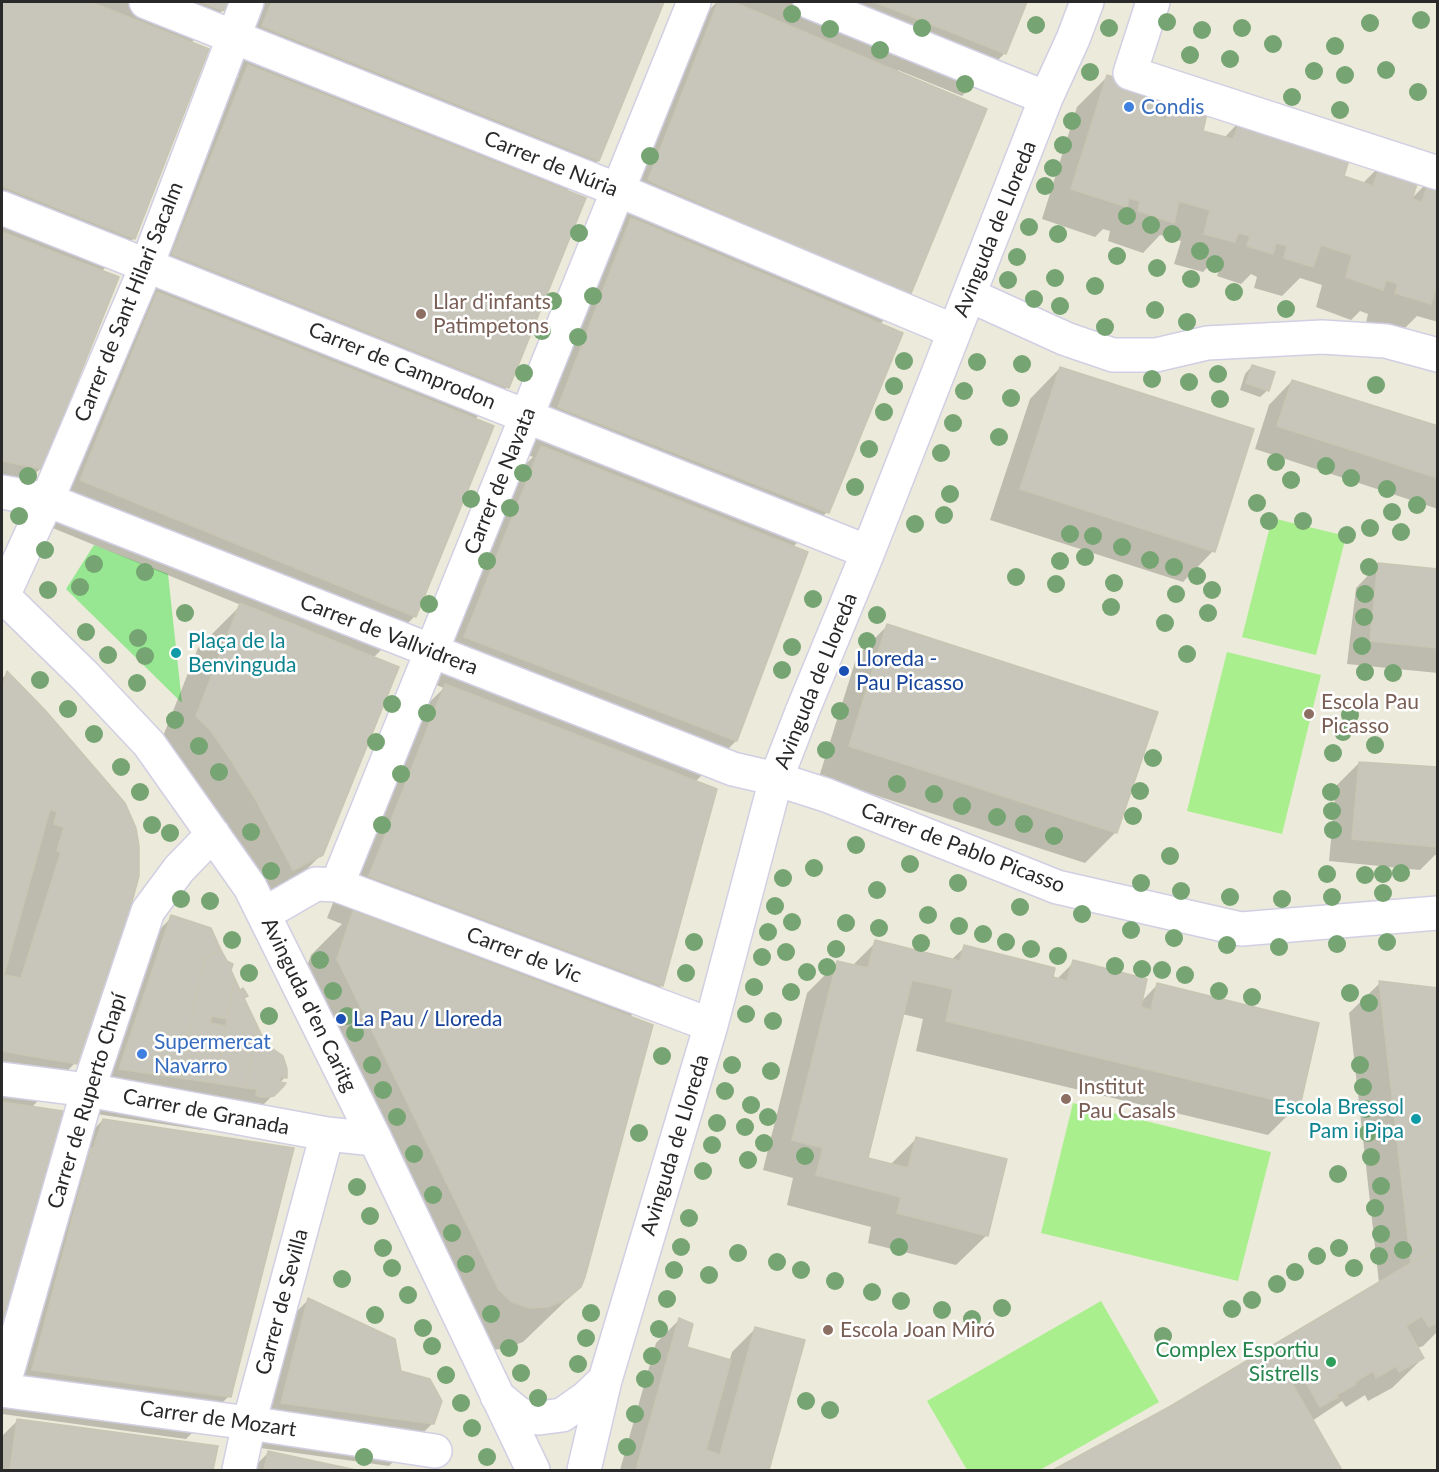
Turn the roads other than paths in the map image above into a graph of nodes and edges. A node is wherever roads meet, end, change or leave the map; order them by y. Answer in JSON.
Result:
{"nodes":[{"id":1,"x":146,"y":2,"type":"edge"},
{"id":2,"x":248,"y":2,"type":"edge"},
{"id":3,"x":694,"y":2,"type":"edge"},
{"id":4,"x":810,"y":2,"type":"edge"},
{"id":5,"x":1088,"y":2,"type":"edge"},
{"id":6,"x":1153,"y":2,"type":"edge"},
{"id":7,"x":233,"y":38,"type":"junction"},
{"id":8,"x":1046,"y":98,"type":"junction"},
{"id":9,"x":1437,"y":173,"type":"edge"},
{"id":10,"x":618,"y":190,"type":"junction"},
{"id":11,"x":2,"y":208,"type":"edge"},
{"id":12,"x":147,"y":265,"type":"junction"},
{"id":13,"x":969,"y":295,"type":"junction"},
{"id":14,"x":954,"y":331,"type":"junction"},
{"id":15,"x":1437,"y":356,"type":"edge"},
{"id":16,"x":526,"y":416,"type":"junction"},
{"id":17,"x":2,"y":492,"type":"edge"},
{"id":18,"x":47,"y":500,"type":"junction"},
{"id":19,"x":868,"y":552,"type":"junction"},
{"id":20,"x":2,"y":596,"type":"edge"},
{"id":21,"x":430,"y":651,"type":"junction"},
{"id":22,"x":776,"y":779,"type":"junction"},
{"id":23,"x":213,"y":834,"type":"junction"},
{"id":24,"x":337,"y":885,"type":"junction"},
{"id":25,"x":1437,"y":913,"type":"edge"},
{"id":26,"x":264,"y":915,"type":"junction"},
{"id":27,"x":711,"y":1024,"type":"junction"},
{"id":28,"x":2,"y":1079,"type":"edge"},
{"id":29,"x":88,"y":1089,"type":"junction"},
{"id":30,"x":327,"y":1134,"type":"junction"},
{"id":31,"x":375,"y":1139,"type":"junction"},
{"id":32,"x":604,"y":1380,"type":"junction"},
{"id":33,"x":2,"y":1390,"type":"edge"},
{"id":34,"x":497,"y":1396,"type":"junction"},
{"id":35,"x":249,"y":1423,"type":"junction"},
{"id":36,"x":435,"y":1451,"type":"dead end"},
{"id":37,"x":239,"y":1470,"type":"edge"},
{"id":38,"x":533,"y":1470,"type":"edge"},
{"id":39,"x":584,"y":1470,"type":"edge"}],
"edges":[{"from":1,"to":7,"type":"street","name":"Carrer de Núria"},
{"from":2,"to":7,"type":"street","name":"Carrer de Sant Hilari Sacalm"},
{"from":3,"to":10,"type":"street","name":"Carrer de Navata"},
{"from":4,"to":8,"type":"street"},
{"from":5,"to":8,"type":"street","name":"Avinguda de Lloreda"},
{"from":6,"to":9,"type":"street"},
{"from":7,"to":10,"type":"street","name":"Carrer de Núria"},
{"from":7,"to":12,"type":"street","name":"Carrer de Sant Hilari Sacalm"},
{"from":8,"to":13,"type":"street","name":"Avinguda de Lloreda"},
{"from":10,"to":14,"type":"street","name":"Carrer de Núria"},
{"from":10,"to":16,"type":"street","name":"Carrer de Navata"},
{"from":11,"to":12,"type":"street","name":"Carrer de Camprodon"},
{"from":12,"to":16,"type":"street","name":"Carrer de Camprodon"},
{"from":12,"to":18,"type":"street","name":"Carrer de Sant Hilari Sacalm"},
{"from":13,"to":14,"type":"street","name":"Avinguda de Lloreda"},
{"from":13,"to":15,"type":"street"},
{"from":14,"to":19,"type":"street","name":"Avinguda de Lloreda"},
{"from":16,"to":19,"type":"street","name":"Carrer de Camprodon"},
{"from":16,"to":21,"type":"street","name":"Carrer de Navata"},
{"from":17,"to":18,"type":"street","name":"Carrer de Vallvidrera"},
{"from":18,"to":20,"type":"street","name":"Carrer de Sant Hilari Sacalm"},
{"from":18,"to":21,"type":"street","name":"Carrer de Vallvidrera"},
{"from":19,"to":22,"type":"street","name":"Avinguda de Lloreda"},
{"from":20,"to":23,"type":"street","name":"Avinguda d'en Caritg"},
{"from":21,"to":22,"type":"street","name":"Carrer de Vallvidrera"},
{"from":21,"to":24,"type":"street","name":"Carrer de Navata"},
{"from":22,"to":25,"type":"street","name":"Carrer de Pablo Picasso"},
{"from":22,"to":27,"type":"street","name":"Avinguda de Lloreda"},
{"from":23,"to":26,"type":"street","name":"Avinguda d'en Caritg"},
{"from":23,"to":29,"type":"street","name":"Carrer de Ruperto Chapí"},
{"from":24,"to":26,"type":"street"},
{"from":24,"to":27,"type":"street","name":"Carrer de Vic"},
{"from":26,"to":31,"type":"street","name":"Avinguda d'en Caritg"},
{"from":27,"to":32,"type":"street","name":"Avinguda de Lloreda"},
{"from":28,"to":29,"type":"street","name":"Carrer de Granada"},
{"from":29,"to":30,"type":"street","name":"Carrer de Granada"},
{"from":29,"to":33,"type":"street","name":"Carrer de Ruperto Chapí"},
{"from":30,"to":31,"type":"street","name":"Carrer de Granada"},
{"from":30,"to":35,"type":"street","name":"Carrer de Sevilla"},
{"from":31,"to":34,"type":"street","name":"Avinguda d'en Caritg"},
{"from":32,"to":34,"type":"street","name":"Avinguda de Lloreda"},
{"from":32,"to":39,"type":"street","name":"Avinguda de Lloreda"},
{"from":33,"to":35,"type":"street","name":"Carrer de Mozart"},
{"from":34,"to":38,"type":"street","name":"Avinguda d'en Caritg"},
{"from":35,"to":36,"type":"street","name":"Carrer de Mozart"},
{"from":35,"to":37,"type":"street","name":"Carrer de Sevilla"}]}
